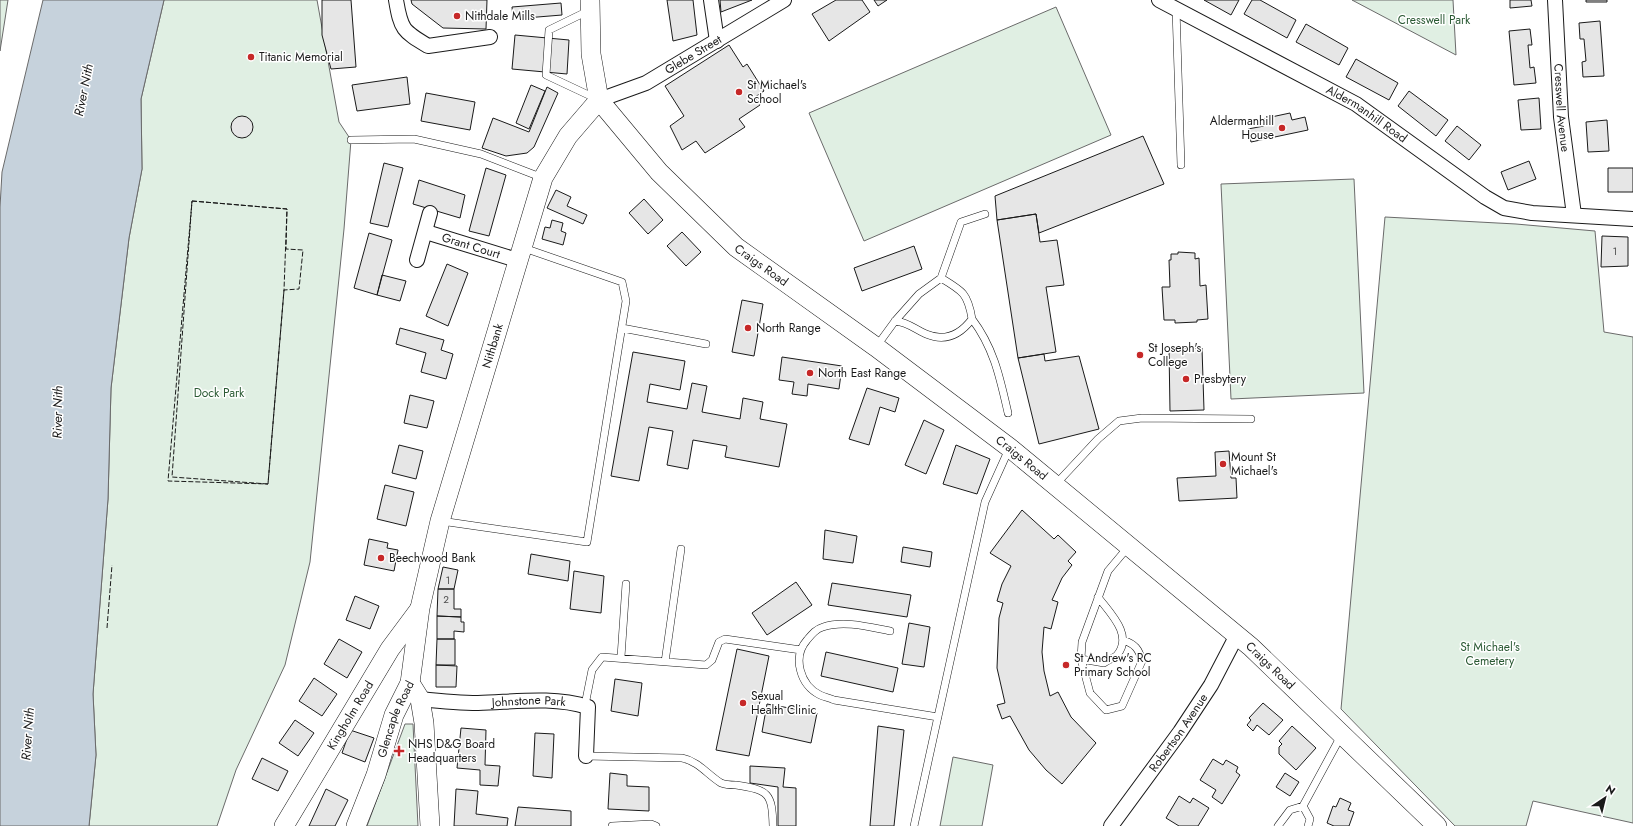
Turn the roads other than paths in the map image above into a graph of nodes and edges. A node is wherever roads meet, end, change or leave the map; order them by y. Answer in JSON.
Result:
{"nodes":[{"id":1,"x":396,"y":0,"type":"edge"},
{"id":2,"x":711,"y":0,"type":"edge"},
{"id":3,"x":784,"y":0,"type":"edge"},
{"id":4,"x":1159,"y":0,"type":"edge"},
{"id":5,"x":1555,"y":0,"type":"edge"},
{"id":6,"x":590,"y":5,"type":"edge"},
{"id":7,"x":1176,"y":9,"type":"junction"},
{"id":8,"x":490,"y":37,"type":"dead end"},
{"id":9,"x":717,"y":41,"type":"junction"},
{"id":10,"x":599,"y":100,"type":"junction"},
{"id":11,"x":351,"y":140,"type":"dead end"},
{"id":12,"x":1181,"y":165,"type":"dead end"},
{"id":13,"x":543,"y":178,"type":"junction"},
{"id":14,"x":430,"y":213,"type":"dead end"},
{"id":15,"x":985,"y":214,"type":"dead end"},
{"id":16,"x":1574,"y":215,"type":"junction"},
{"id":17,"x":1633,"y":218,"type":"edge"},
{"id":18,"x":426,"y":232,"type":"junction"},
{"id":19,"x":519,"y":254,"type":"junction"},
{"id":20,"x":417,"y":260,"type":"dead end"},
{"id":21,"x":941,"y":278,"type":"junction"},
{"id":22,"x":972,"y":319,"type":"junction"},
{"id":23,"x":895,"y":321,"type":"junction"},
{"id":24,"x":622,"y":328,"type":"junction"},
{"id":25,"x":706,"y":344,"type":"dead end"},
{"id":26,"x":876,"y":347,"type":"junction"},
{"id":27,"x":1008,"y":413,"type":"dead end"},
{"id":28,"x":1251,"y":419,"type":"dead end"},
{"id":29,"x":1010,"y":448,"type":"junction"},
{"id":30,"x":1055,"y":486,"type":"junction"},
{"id":31,"x":440,"y":521,"type":"junction"},
{"id":32,"x":1129,"y":546,"type":"junction"},
{"id":33,"x":681,"y":549,"type":"dead end"},
{"id":34,"x":626,"y":584,"type":"dead end"},
{"id":35,"x":1098,"y":597,"type":"junction"},
{"id":36,"x":420,"y":608,"type":"junction"},
{"id":37,"x":890,"y":631,"type":"dead end"},
{"id":38,"x":1236,"y":635,"type":"junction"},
{"id":39,"x":1123,"y":640,"type":"junction"},
{"id":40,"x":801,"y":650,"type":"junction"},
{"id":41,"x":621,"y":657,"type":"junction"},
{"id":42,"x":1081,"y":659,"type":"junction"},
{"id":43,"x":665,"y":662,"type":"junction"},
{"id":44,"x":410,"y":682,"type":"junction"},
{"id":45,"x":420,"y":699,"type":"junction"},
{"id":46,"x":585,"y":706,"type":"junction"},
{"id":47,"x":938,"y":717,"type":"junction"},
{"id":48,"x":1342,"y":734,"type":"junction"},
{"id":49,"x":586,"y":756,"type":"joint"},
{"id":50,"x":1303,"y":806,"type":"junction"},
{"id":51,"x":1280,"y":825,"type":"edge"},
{"id":52,"x":284,"y":826,"type":"edge"},
{"id":53,"x":356,"y":826,"type":"edge"},
{"id":54,"x":430,"y":826,"type":"edge"},
{"id":55,"x":612,"y":826,"type":"edge"},
{"id":56,"x":656,"y":826,"type":"edge"},
{"id":57,"x":773,"y":826,"type":"edge"},
{"id":58,"x":914,"y":826,"type":"edge"},
{"id":59,"x":1111,"y":826,"type":"edge"},
{"id":60,"x":1308,"y":826,"type":"edge"},
{"id":61,"x":1437,"y":826,"type":"edge"}],
"edges":[{"from":1,"to":8,"type":"street"},
{"from":2,"to":9,"type":"street"},
{"from":3,"to":9,"type":"street","name":"Glebe Street"},
{"from":4,"to":7,"type":"street","name":"Aldermanhill Road"},
{"from":5,"to":16,"type":"street","name":"Cresswell Avenue"},
{"from":6,"to":10,"type":"street"},
{"from":6,"to":10,"type":"lane"},
{"from":7,"to":12,"type":"lane"},
{"from":7,"to":16,"type":"street","name":"Aldermanhill Road"},
{"from":9,"to":10,"type":"street","name":"Glebe Street"},
{"from":10,"to":13,"type":"street","name":"Nithbank"},
{"from":10,"to":26,"type":"street","name":"Craigs Road"},
{"from":11,"to":13,"type":"lane"},
{"from":13,"to":19,"type":"street","name":"Nithbank"},
{"from":14,"to":18,"type":"street","name":"Grant Court"},
{"from":15,"to":21,"type":"lane"},
{"from":16,"to":17,"type":"street","name":"Aldermanhill Road"},
{"from":18,"to":19,"type":"street","name":"Grant Court"},
{"from":18,"to":20,"type":"street","name":"Grant Court"},
{"from":19,"to":24,"type":"lane"},
{"from":19,"to":31,"type":"street","name":"Nithbank"},
{"from":21,"to":22,"type":"lane"},
{"from":21,"to":23,"type":"lane"},
{"from":22,"to":23,"type":"lane"},
{"from":22,"to":27,"type":"lane"},
{"from":23,"to":26,"type":"lane"},
{"from":24,"to":25,"type":"lane"},
{"from":24,"to":31,"type":"lane"},
{"from":26,"to":29,"type":"street","name":"Craigs Road"},
{"from":28,"to":30,"type":"lane"},
{"from":29,"to":30,"type":"street","name":"Craigs Road"},
{"from":29,"to":47,"type":"lane"},
{"from":30,"to":32,"type":"street","name":"Craigs Road"},
{"from":31,"to":36,"type":"street","name":"Nithbank"},
{"from":32,"to":35,"type":"lane"},
{"from":32,"to":38,"type":"street","name":"Craigs Road"},
{"from":33,"to":43,"type":"lane"},
{"from":34,"to":41,"type":"lane"},
{"from":35,"to":39,"type":"lane"},
{"from":35,"to":42,"type":"lane"},
{"from":36,"to":44,"type":"street","name":"Glencaple Road"},
{"from":36,"to":52,"type":"street","name":"Kingholm Road"},
{"from":37,"to":40,"type":"lane"},
{"from":38,"to":48,"type":"street","name":"Craigs Road"},
{"from":38,"to":59,"type":"street","name":"Robertson Avenue"},
{"from":39,"to":42,"type":"lane"},
{"from":39,"to":42,"type":"lane"},
{"from":40,"to":43,"type":"lane"},
{"from":40,"to":47,"type":"lane"},
{"from":41,"to":43,"type":"lane"},
{"from":41,"to":46,"type":"lane"},
{"from":44,"to":45,"type":"street"},
{"from":44,"to":53,"type":"street","name":"Glencaple Road"},
{"from":45,"to":46,"type":"street","name":"Johnstone Park"},
{"from":45,"to":54,"type":"street"},
{"from":46,"to":49,"type":"street"},
{"from":47,"to":58,"type":"lane"},
{"from":48,"to":50,"type":"lane"},
{"from":48,"to":61,"type":"street","name":"Craigs Road"},
{"from":49,"to":57,"type":"lane"},
{"from":50,"to":51,"type":"lane"},
{"from":50,"to":60,"type":"lane"},
{"from":55,"to":56,"type":"lane"}]}
